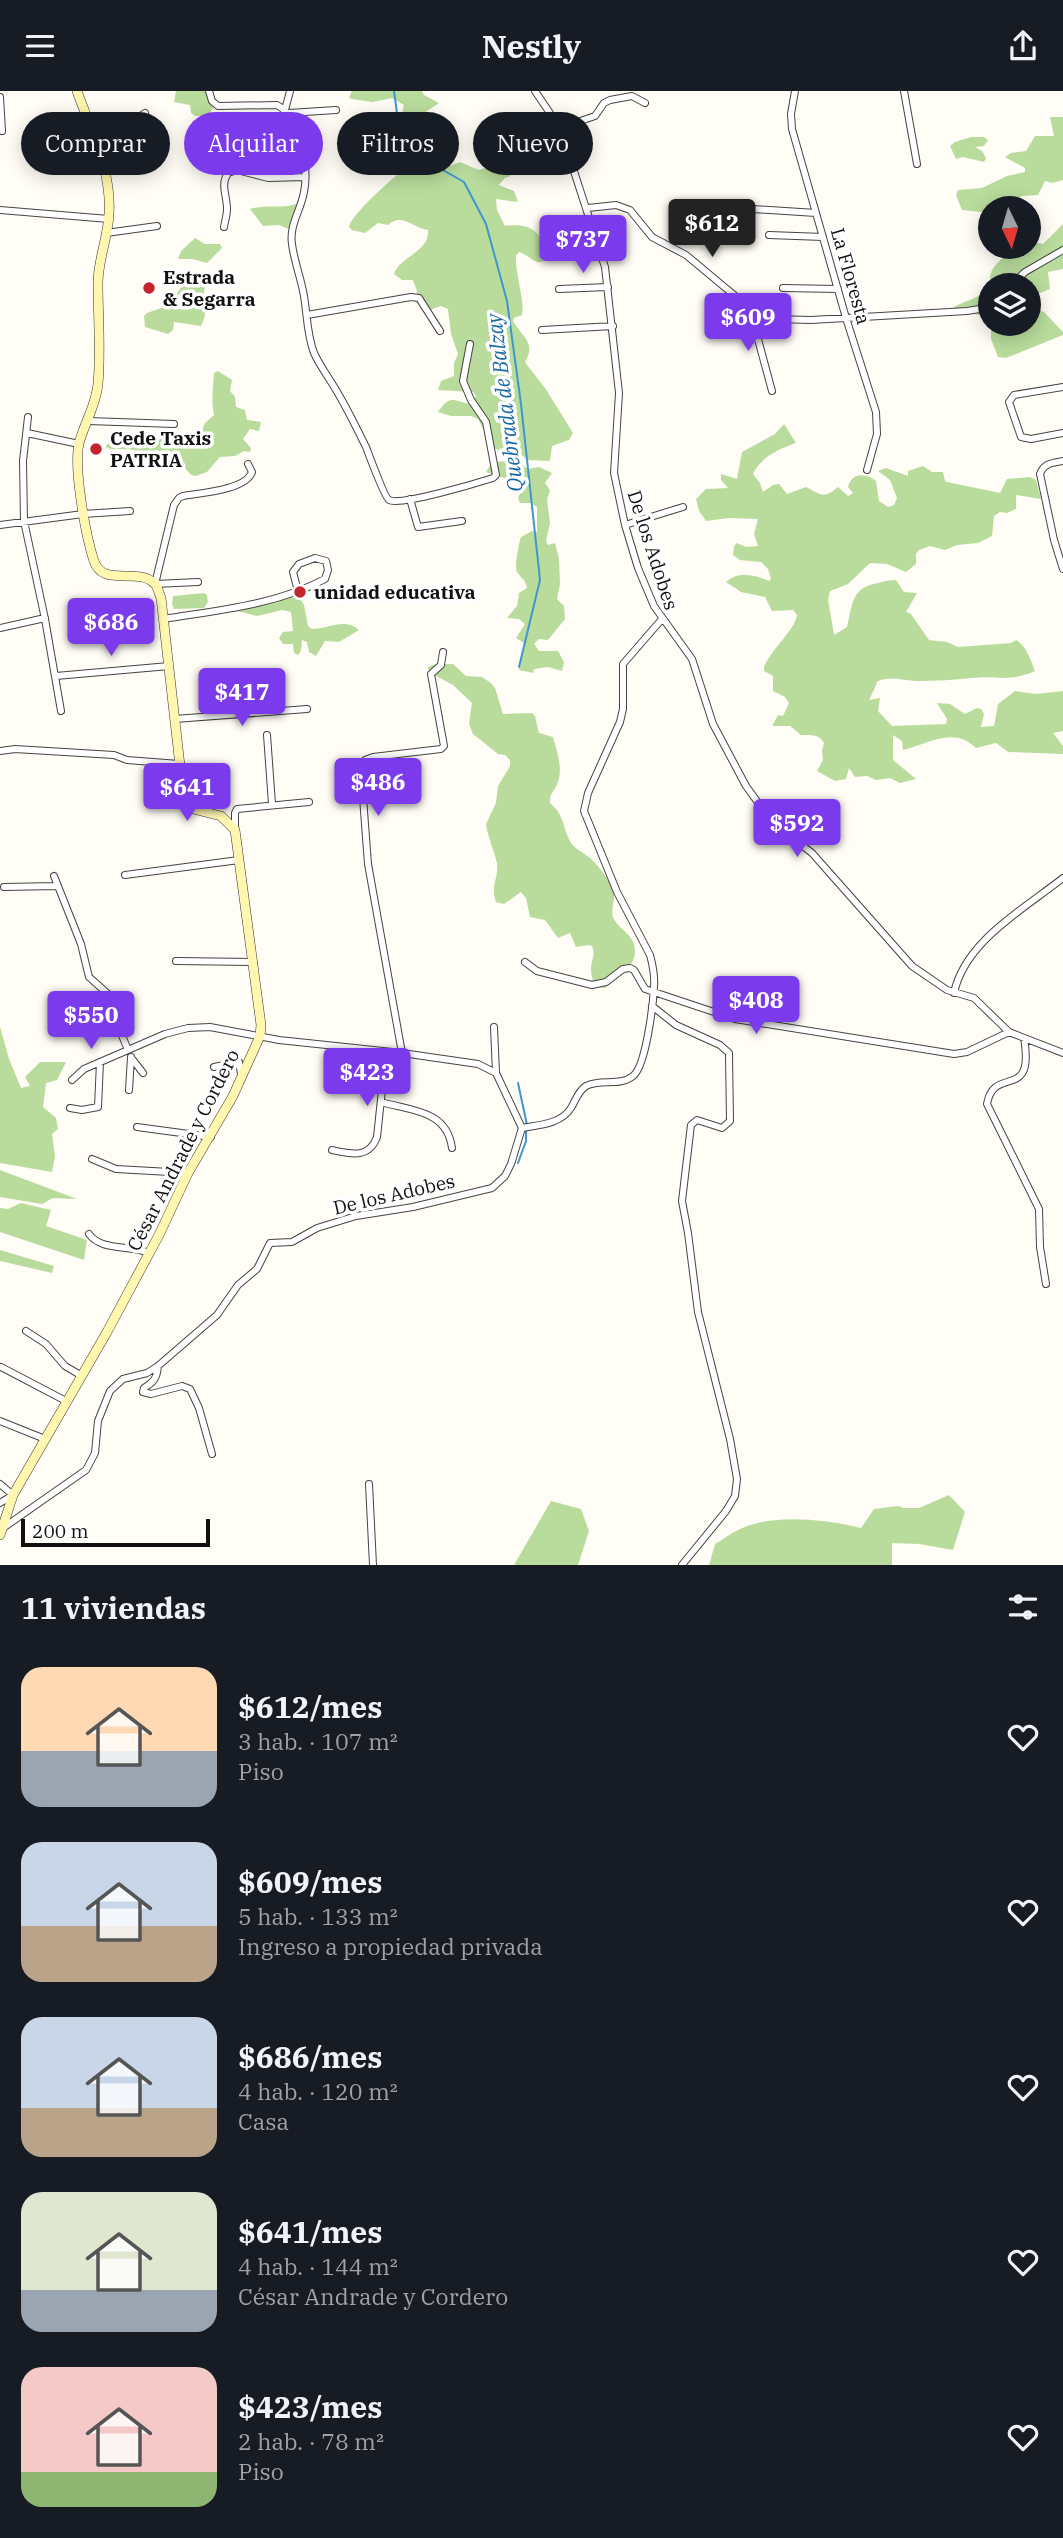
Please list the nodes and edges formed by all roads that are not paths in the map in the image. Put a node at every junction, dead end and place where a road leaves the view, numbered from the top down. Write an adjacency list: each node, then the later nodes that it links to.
1 (77, 91): 11 (street)
2 (209, 91): 10 (street)
3 (290, 91): 10 (street)
4 (535, 91): 12 (street, De los Adobes)
5 (795, 91): 22 (street, La Floresta)
6 (904, 91): 15 (street)
7 (0, 97): 14 (street)
8 (645, 103): 13 (street)
9 (336, 110): 10 (street)
10 (287, 111): 18 (street)
11 (85, 112)
12 (549, 112)
13 (593, 117)
14 (2, 131)
15 (917, 165)
16 (106, 175): 23 (street)
17 (576, 175): 20 (street, De los Adobes)
18 (305, 177): 25 (street); 37 (street)
19 (705, 205): 22 (street)
20 (588, 208): 31 (street, De los Adobes); 36 (street)
21 (0, 210): 23 (street)
22 (816, 213): 28 (street, La Floresta)
23 (109, 219): 26 (street)
24 (157, 226): 26 (street)
25 (224, 227)
26 (106, 233): 46 (street)
27 (769, 235): 28 (street)
28 (823, 237): 34 (street, La Floresta)
29 (1063, 250): 30 (street)
30 (1024, 273)
31 (608, 287): 33 (street); 39 (street, De los Adobes)
32 (783, 288): 34 (street)
33 (559, 289)
34 (838, 289): 38 (street, La Floresta)
35 (978, 309): 38 (street)
36 (752, 310): 38 (street); 44 (street)
37 (307, 315): 41 (street); 54 (street)
38 (846, 318): 53 (street, La Floresta)
39 (613, 325): 40 (street); 60 (street, De los Adobes)
40 (542, 330)
41 (440, 331)
42 (470, 344): 54 (street)
43 (1063, 387): 49 (street)
44 (772, 391)
45 (27, 417): 48 (street)
46 (89, 421): 47 (street); 50 (street)
47 (174, 424)
48 (27, 433): 50 (street); 58 (street)
49 (1063, 433)
50 (79, 445): 57 (street)
51 (1063, 461): 62 (street)
52 (248, 464): 64 (street)
53 (867, 470)
54 (410, 499): 59 (street)
55 (683, 507): 60 (street)
56 (130, 511): 57 (street)
57 (83, 514): 58 (street); 64 (street)
58 (23, 521): 61 (street); 66 (street)
59 (462, 521)
60 (625, 524): 68 (street, De los Adobes)
61 (0, 525)
62 (1063, 569)
63 (198, 582): 64 (street)
64 (155, 584): 67 (street)
65 (298, 591): 65 (street); 67 (street)
66 (45, 618): 69 (street); 72 (street)
67 (164, 619): 71 (street)
68 (662, 619): 91 (street, De los Adobes); 92 (street)
69 (0, 628)
70 (443, 652): 100 (street)
71 (169, 666): 72 (street); 75 (street)
72 (56, 676): 74 (street)
73 (307, 709): 75 (street)
74 (61, 711)
75 (174, 719): 78 (street)
76 (267, 735): 80 (street)
77 (0, 751): 78 (street)
78 (180, 764): 81 (street)
79 (309, 802): 80 (street)
80 (272, 804): 81 (street)
81 (235, 829): 82 (street, César Andrade y Cordero)
82 (239, 860): 83 (street); 89 (street, César Andrade y Cordero)
83 (125, 875)
84 (54, 876): 86 (street)
85 (1063, 879): 92 (street)
86 (56, 886): 87 (street); 98 (street)
87 (4, 887)
88 (176, 961): 89 (street)
89 (253, 962): 96 (street, César Andrade y Cordero)
90 (525, 962): 91 (street)
91 (654, 992): 93 (street, De los Adobes); 95 (street)
92 (954, 993): 95 (street)
93 (652, 1006): 112 (street, De los Adobes); 135 (street)
94 (494, 1027): 105 (street)
95 (1009, 1032): 97 (street)
96 (260, 1036): 98 (street); 99 (street); 107 (street, César Andrade y Cordero)
97 (1024, 1038): 101 (street); 120 (street)
98 (131, 1051): 102 (street); 104 (street); 108 (street)
99 (386, 1052): 100 (street); 109 (street)
100 (402, 1053): 105 (street)
101 (1063, 1053)
102 (100, 1062): 106 (street); 110 (street)
103 (214, 1067): 107 (street)
104 (143, 1073)
105 (496, 1073): 112 (street)
106 (72, 1080)
107 (240, 1080): 113 (street, César Andrade y Cordero)
108 (129, 1090)
109 (381, 1102): 114 (street); 115 (street)
110 (70, 1108)
111 (137, 1127): 113 (street)
112 (527, 1127): 122 (street, De los Adobes)
113 (211, 1137): 117 (street, César Andrade y Cordero)
114 (452, 1148)
115 (332, 1150)
116 (92, 1159): 117 (street)
117 (188, 1173): 119 (street, César Andrade y Cordero)
118 (89, 1234): 119 (street)
119 (149, 1252): 124 (street, César Andrade y Cordero)
120 (1046, 1284)
121 (26, 1331): 124 (street)
122 (158, 1366): 128 (street); 133 (street, De los Adobes)
123 (1, 1367): 125 (street)
124 (82, 1376): 125 (street, César Andrade y Cordero)
125 (66, 1401): 127 (street, César Andrade y Cordero)
126 (0, 1421): 127 (street)
127 (44, 1440): 131 (street, César Andrade y Cordero)
128 (212, 1454)
129 (0, 1484): 131 (street)
130 (369, 1484): 134 (street)
131 (13, 1495): 132 (street); 133 (street, César Andrade y Cordero)
132 (0, 1503)
133 (2, 1532)
134 (373, 1565)
135 (682, 1565)

